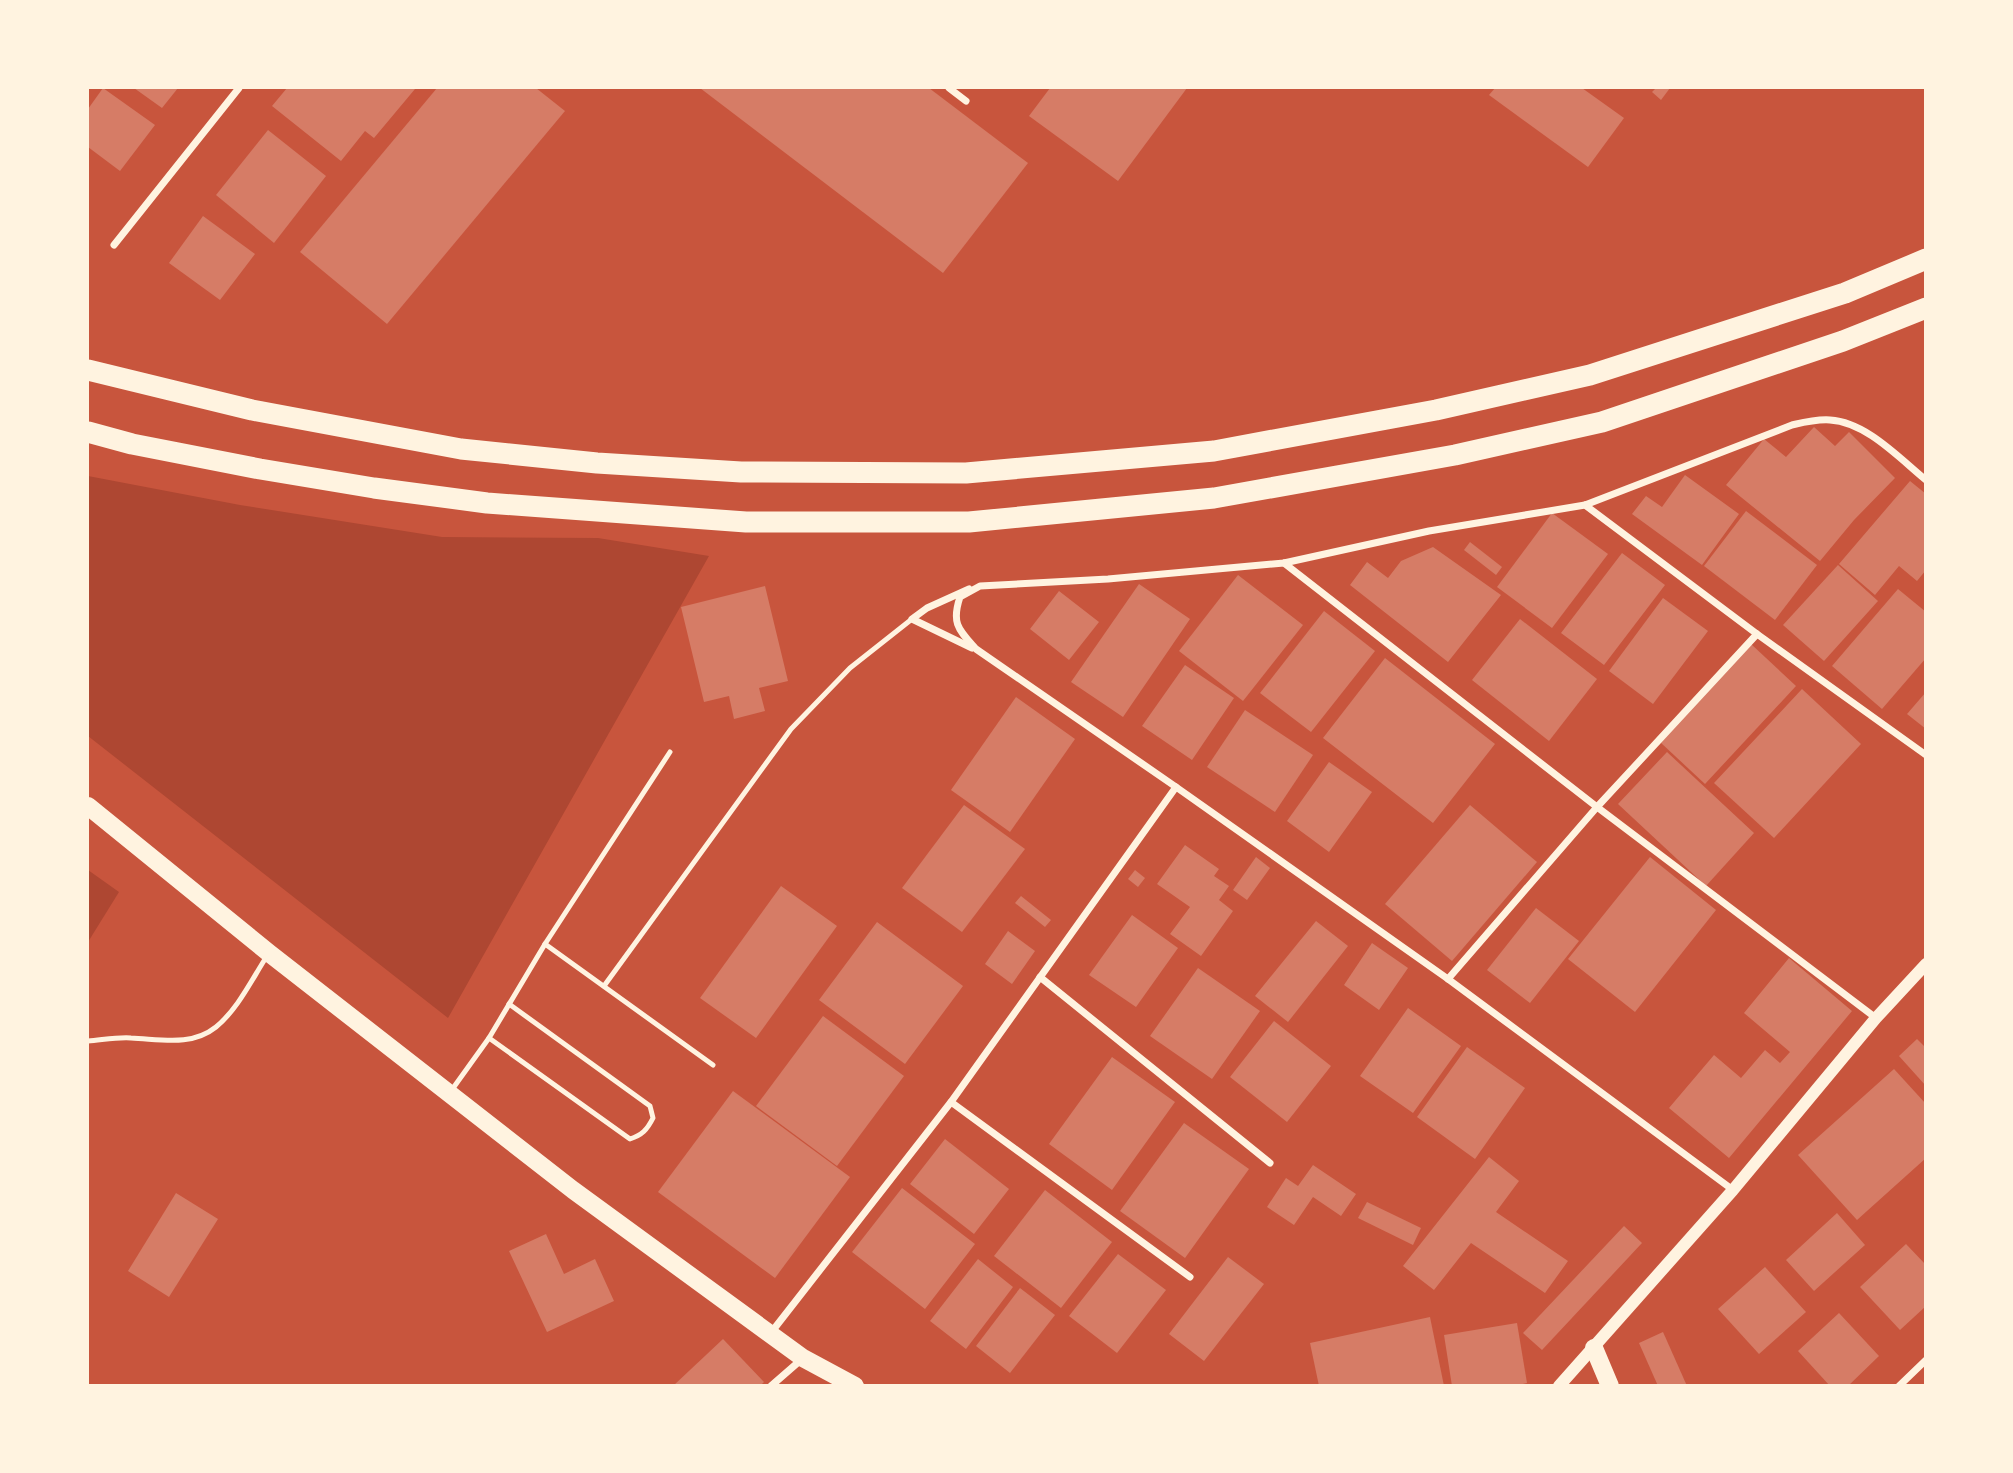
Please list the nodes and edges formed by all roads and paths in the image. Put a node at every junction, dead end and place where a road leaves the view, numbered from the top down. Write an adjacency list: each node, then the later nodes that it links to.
1 (239, 88): 4 (street)
2 (950, 88): 3 (street)
3 (966, 101)
4 (114, 245)
5 (1926, 259): 7 (highway)
6 (1926, 308): 8 (highway)
7 (88, 370)
8 (88, 432)
9 (1926, 480): 10 (street)
10 (1585, 505): 11 (street); 14 (street)
11 (1284, 563): 12 (street); 20 (street)
12 (980, 586): 13 (street); 15 (street)
13 (912, 619): 15 (street); 26 (lane)
14 (1757, 634): 17 (street); 20 (street)
15 (976, 649): 18 (street)
16 (670, 752): 21 (lane)
17 (1926, 755)
18 (1176, 787): 24 (street); 25 (street)
19 (88, 806): 22 (main road)
20 (1597, 807): 25 (street); 28 (street)
21 (545, 944): 26 (lane); 27 (lane)
22 (269, 953): 30 (lane); 32 (main road)
23 (1926, 964): 28 (street)
24 (1040, 977): 33 (street); 34 (street)
25 (1448, 979): 35 (street)
26 (604, 986): 31 (lane)
27 (509, 1004): 29 (lane); 29 (lane)
28 (1876, 1018): 35 (street)
29 (489, 1038): 32 (lane)
30 (88, 1041)
31 (713, 1065)
32 (449, 1093): 37 (main road)
33 (951, 1102): 36 (street); 37 (street)
34 (1270, 1163)
35 (1733, 1190): 38 (street)
36 (1190, 1277)
37 (769, 1335): 39 (main road)
38 (1594, 1348): 43 (street); 44 (main road)
39 (803, 1358): 41 (street); 42 (main road)
40 (1926, 1360): 45 (street)
41 (771, 1385)
42 (855, 1385)
43 (1559, 1385)
44 (1610, 1385)
45 (1899, 1385)

